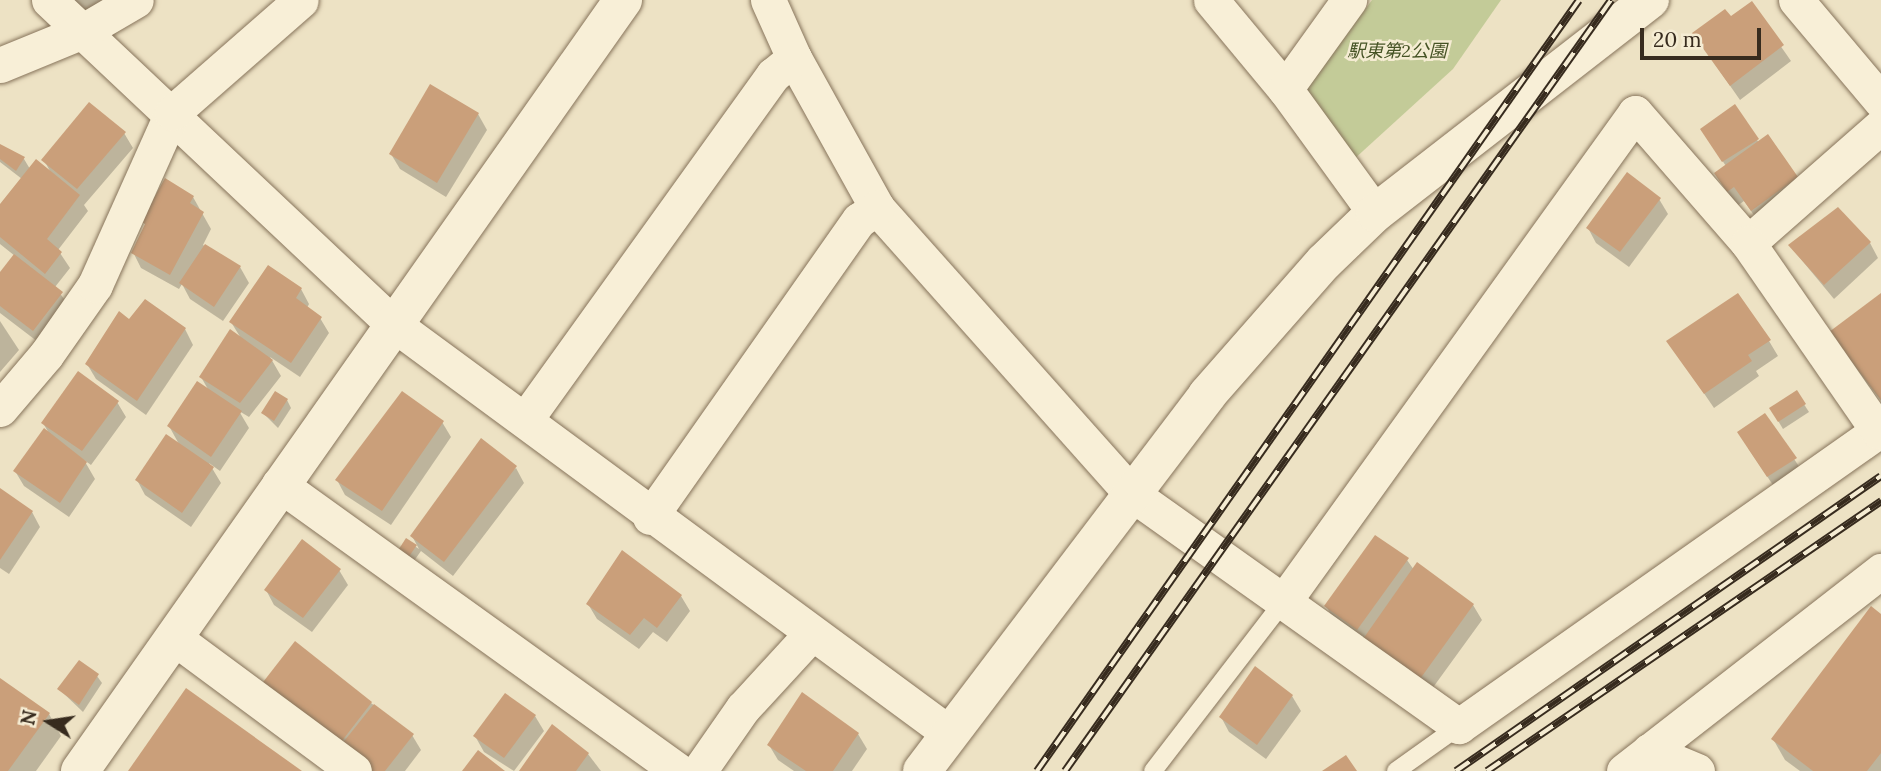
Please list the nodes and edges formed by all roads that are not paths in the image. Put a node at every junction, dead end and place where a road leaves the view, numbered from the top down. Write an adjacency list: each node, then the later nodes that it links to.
1 (136, 0): 9 (street)
2 (301, 0): 14 (street)
3 (623, 0): 19 (street)
4 (768, 0): 10 (street)
5 (1211, 0): 12 (street)
6 (1349, 0): 12 (street)
7 (1650, 0): 17 (street)
8 (1796, 0): 13 (street)
9 (65, 15): 11 (street); 14 (street)
10 (793, 58): 16 (street); 21 (street)
11 (0, 65)
12 (1285, 89): 17 (street)
13 (1881, 102)
14 (172, 113): 19 (street); 20 (street)
15 (1881, 126): 18 (street)
16 (877, 208): 24 (street); 25 (street)
17 (1375, 213): 24 (street)
18 (1748, 243): 22 (street); 27 (street)
19 (392, 323): 21 (street); 23 (street)
20 (0, 409)
21 (525, 420): 25 (street)
22 (1879, 430): 30 (street)
23 (279, 484): 29 (street); 35 (street)
24 (1132, 494): 27 (street); 31 (street)
25 (650, 517): 28 (street)
26 (1881, 571): 32 (street)
27 (1284, 601): 30 (street); 38 (lane)
28 (811, 634): 31 (street); 36 (street)
29 (173, 637): 33 (street); 34 (street)
30 (1459, 726): 39 (lane)
31 (950, 734): 37 (street)
32 (1637, 761): 40 (street)
33 (80, 771)
34 (354, 771)
35 (678, 771)
36 (699, 771)
37 (922, 771)
38 (1153, 771)
39 (1396, 771)
40 (1697, 771)

